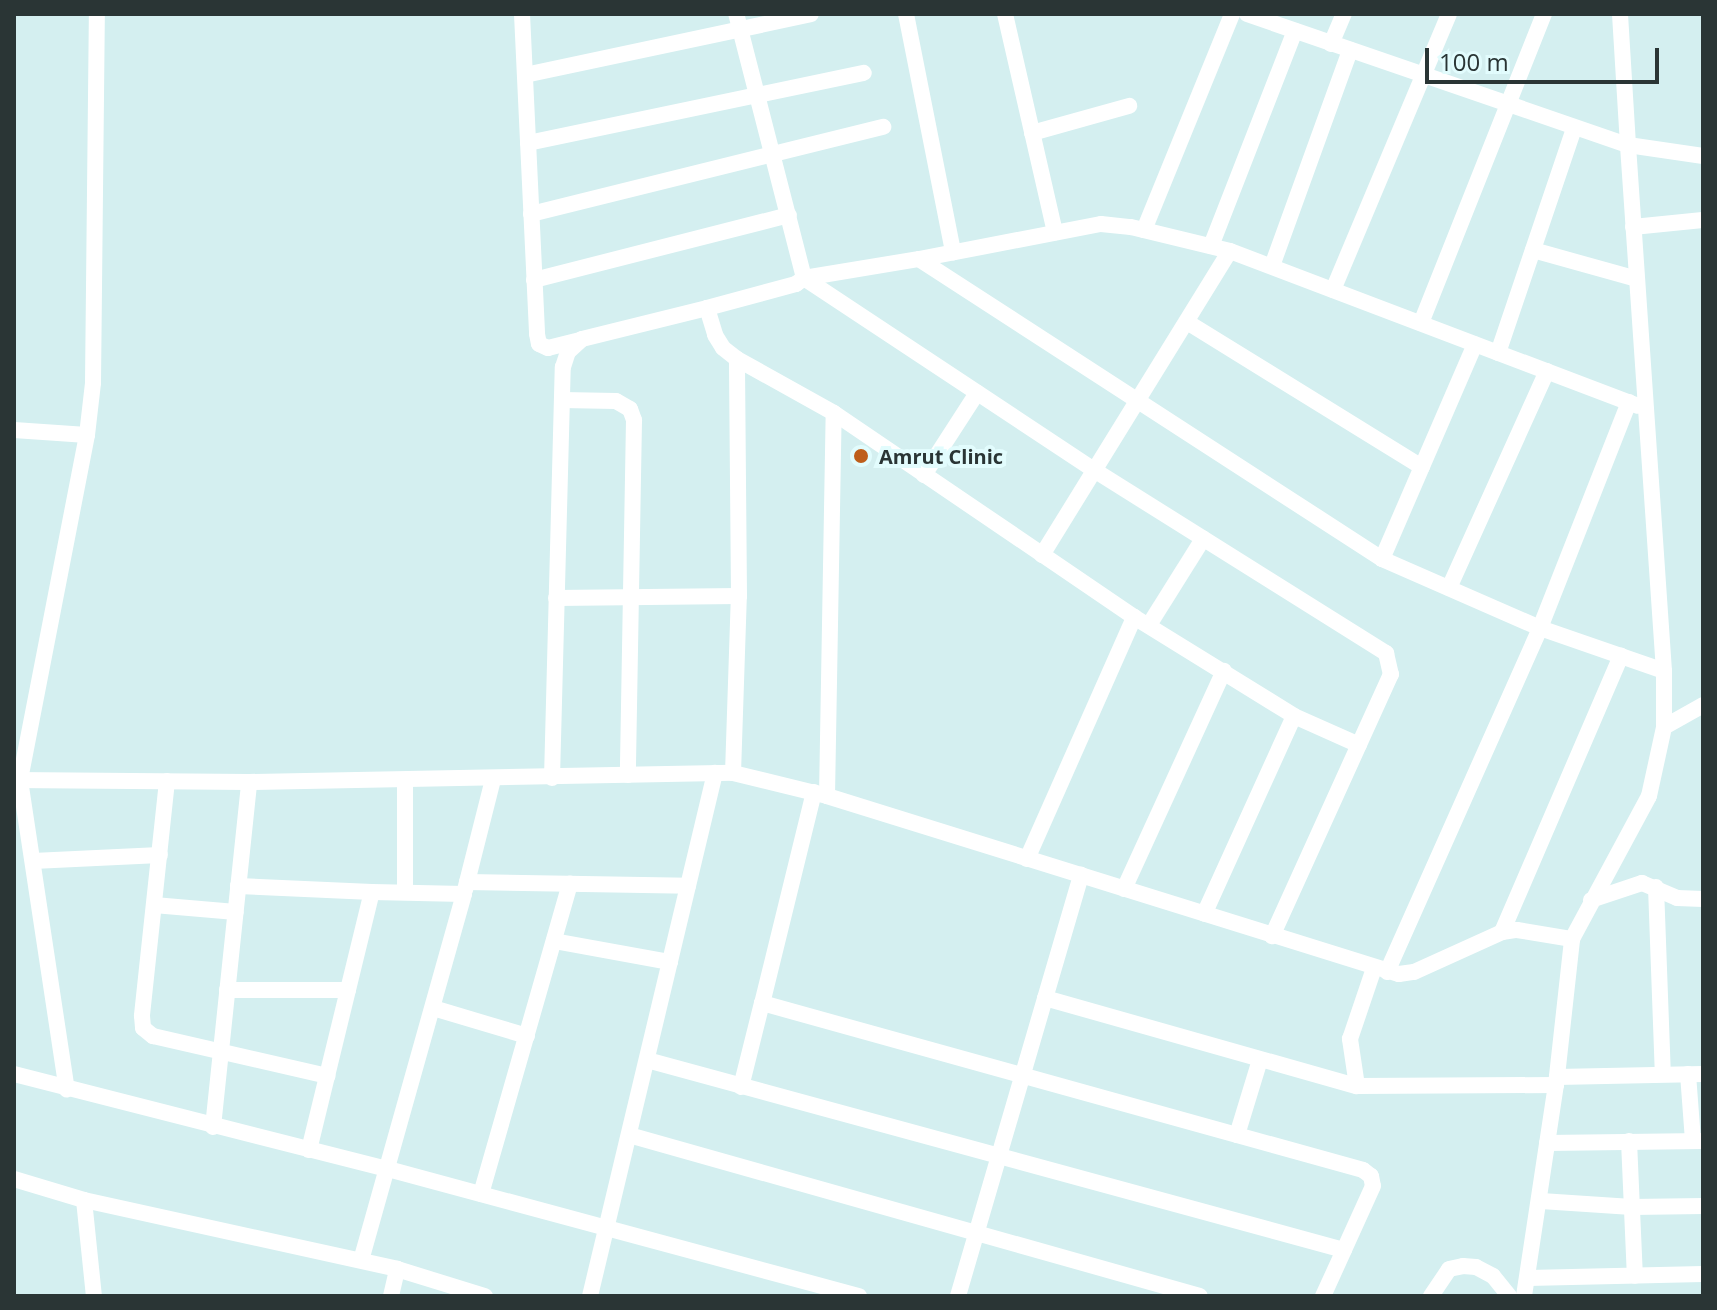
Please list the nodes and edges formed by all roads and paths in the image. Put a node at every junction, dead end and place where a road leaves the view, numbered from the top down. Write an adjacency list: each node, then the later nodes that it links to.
1 (97, 14): 59 (street)
2 (522, 14): 17 (street)
3 (811, 14): 12 (street)
4 (906, 14): 38 (street)
5 (1005, 14): 24 (street)
6 (1232, 14): 33 (street)
7 (1247, 14): 13 (street)
8 (1344, 14): 14 (street)
9 (1449, 14): 18 (street)
10 (1544, 14): 20 (street)
11 (1620, 14): 26 (street)
12 (737, 22): 17 (street); 19 (street)
13 (1295, 31): 14 (street); 35 (street)
14 (1331, 44): 15 (street)
15 (1350, 50): 18 (street); 40 (street)
16 (864, 73): 19 (street)
17 (525, 75): 25 (street)
18 (1423, 75): 20 (street); 44 (street)
19 (757, 97): 25 (street); 27 (street)
20 (1508, 105): 23 (street); 47 (street)
21 (1129, 106): 24 (street)
22 (883, 127): 27 (street)
23 (1574, 129): 26 (street); 36 (street)
24 (1032, 133): 34 (street)
25 (528, 143): 29 (street)
26 (1628, 145): 28 (street); 32 (street)
27 (772, 154): 29 (street); 30 (street)
28 (1703, 156)
29 (531, 214): 43 (street)
30 (789, 215): 41 (street); 43 (street)
31 (1703, 220): 32 (street)
32 (1633, 227): 42 (street)
33 (1144, 230): 34 (street); 35 (street)
34 (1055, 232): 38 (street)
35 (1211, 246): 37 (street)
36 (1533, 250): 42 (street); 50 (street)
37 (1230, 251): 40 (street); 46 (street)
38 (953, 252): 39 (street)
39 (919, 259): 41 (street); 55 (street)
40 (1272, 266): 44 (street)
41 (804, 278): 45 (street); 53 (street)
42 (1637, 279): 56 (street)
43 (534, 280): 48 (street)
44 (1333, 290): 47 (street)
45 (707, 308): 48 (street); 51 (street)
46 (1187, 322): 55 (street); 60 (street)
47 (1421, 323): 49 (street)
48 (582, 339): 54 (street)
49 (1475, 344): 50 (street); 60 (street)
50 (1498, 353): 52 (street)
51 (737, 359): 57 (street); 67 (street)
52 (1547, 371): 56 (street); 66 (street)
53 (977, 393): 61 (street); 62 (street)
54 (562, 400): 68 (street); 69 (street)
55 (1136, 401): 61 (street); 65 (street)
56 (1637, 405): 71 (street); 74 (street)
57 (834, 413): 62 (street); 88 (street)
58 (14, 430): 59 (street)
59 (87, 435): 84 (street)
60 (1422, 467): 65 (street)
61 (1094, 470): 63 (street); 64 (street)
62 (924, 475): 64 (street)
63 (1203, 539): 70 (street); 78 (street)
64 (1042, 555): 70 (street)
65 (1382, 559): 66 (street)
66 (1449, 588): 71 (street)
67 (739, 596): 68 (street); 80 (street)
68 (630, 597): 69 (street); 81 (street)
69 (556, 598): 82 (street)
70 (1142, 621): 73 (street); 90 (street)
71 (1540, 628): 72 (street); 111 (street)
72 (1621, 656): 74 (street); 106 (street)
73 (1224, 671): 76 (street); 98 (street)
74 (1664, 671): 77 (street)
75 (1703, 705): 77 (street)
76 (1294, 716): 78 (street); 105 (street)
77 (1664, 727): 102 (street)
78 (1359, 745): 107 (street)
79 (715, 773): 80 (street); 81 (street); 95 (street)
80 (733, 773): 88 (street)
81 (628, 775): 82 (street)
82 (552, 778): 83 (street)
83 (493, 779): 85 (street); 97 (street)
84 (17, 780): 86 (street); 91 (street)
85 (405, 780): 87 (street); 100 (street)
86 (167, 781): 87 (street); 89 (street)
87 (249, 782): 94 (street)
88 (821, 794): 90 (street); 115 (street)
89 (160, 855): 91 (street); 103 (street)
90 (1027, 859): 92 (street)
91 (33, 861): 129 (street)
92 (1081, 875): 98 (street); 114 (street)
93 (570, 883): 95 (street); 97 (street); 109 (street)
94 (238, 886): 99 (street); 104 (street)
95 (688, 886): 110 (street)
96 (1656, 887): 101 (street); 102 (street); 122 (street)
97 (466, 888): 100 (street); 116 (street)
98 (1124, 889): 105 (street)
99 (372, 892): 100 (street); 113 (street)
100 (405, 892)
101 (1703, 899)
102 (1591, 900): 108 (street)
103 (154, 905): 104 (street); 118 (street)
104 (236, 912): 112 (street)
105 (1204, 914): 107 (street)
106 (1502, 932): 108 (street); 111 (street)
107 (1272, 936): 111 (street)
108 (1572, 939): 126 (street)
109 (554, 941): 110 (street); 117 (street)
110 (670, 962): 119 (street)
111 (1381, 970): 127 (street)
112 (227, 990): 113 (street); 118 (street)
113 (348, 990): 125 (street)
114 (1045, 998): 120 (street); 124 (street)
115 (762, 1003): 124 (street); 128 (street)
116 (433, 1008): 117 (street); 138 (street)
117 (527, 1036): 140 (street)
118 (221, 1053): 125 (street); 130 (street)
119 (647, 1060): 128 (street); 131 (street)
120 (1260, 1060): 127 (street); 132 (street)
121 (14, 1074): 129 (street)
122 (1663, 1074): 123 (street); 126 (street)
123 (1695, 1074): 134 (street)
124 (1022, 1075): 132 (street); 137 (street)
125 (327, 1076): 136 (street)
126 (1556, 1081): 127 (street); 135 (street)
127 (1357, 1086)
128 (741, 1087): 137 (street)
129 (67, 1089): 130 (street)
130 (213, 1127): 136 (street)
131 (629, 1135): 145 (street); 146 (street)
132 (1237, 1135): 147 (street)
133 (1629, 1141): 134 (street); 135 (street); 144 (street)
134 (1698, 1141)
135 (1547, 1143): 142 (street)
136 (309, 1150): 138 (street)
137 (999, 1157): 146 (street); 147 (street)
138 (388, 1169): 140 (street); 148 (street)
139 (14, 1179): 141 (street)
140 (481, 1194): 145 (street)
141 (84, 1200): 148 (street); 153 (street)
142 (1541, 1201): 144 (street); 152 (street)
143 (1703, 1206): 144 (street)
144 (1632, 1207): 151 (street)
145 (607, 1226): 156 (street); 157 (street)
146 (976, 1233): 158 (street); 159 (street)
147 (1344, 1250): 160 (street)
148 (361, 1260): 149 (street)
149 (397, 1269): 154 (street); 155 (street)
150 (1703, 1274): 151 (street)
151 (1635, 1276): 152 (street)
152 (1528, 1278): 163 (street)
153 (94, 1296)
154 (391, 1296)
155 (485, 1296)
156 (590, 1296)
157 (859, 1296)
158 (958, 1296)
159 (1200, 1296)
160 (1323, 1296)
161 (1431, 1296): 162 (street)
162 (1509, 1296)
163 (1524, 1296)

